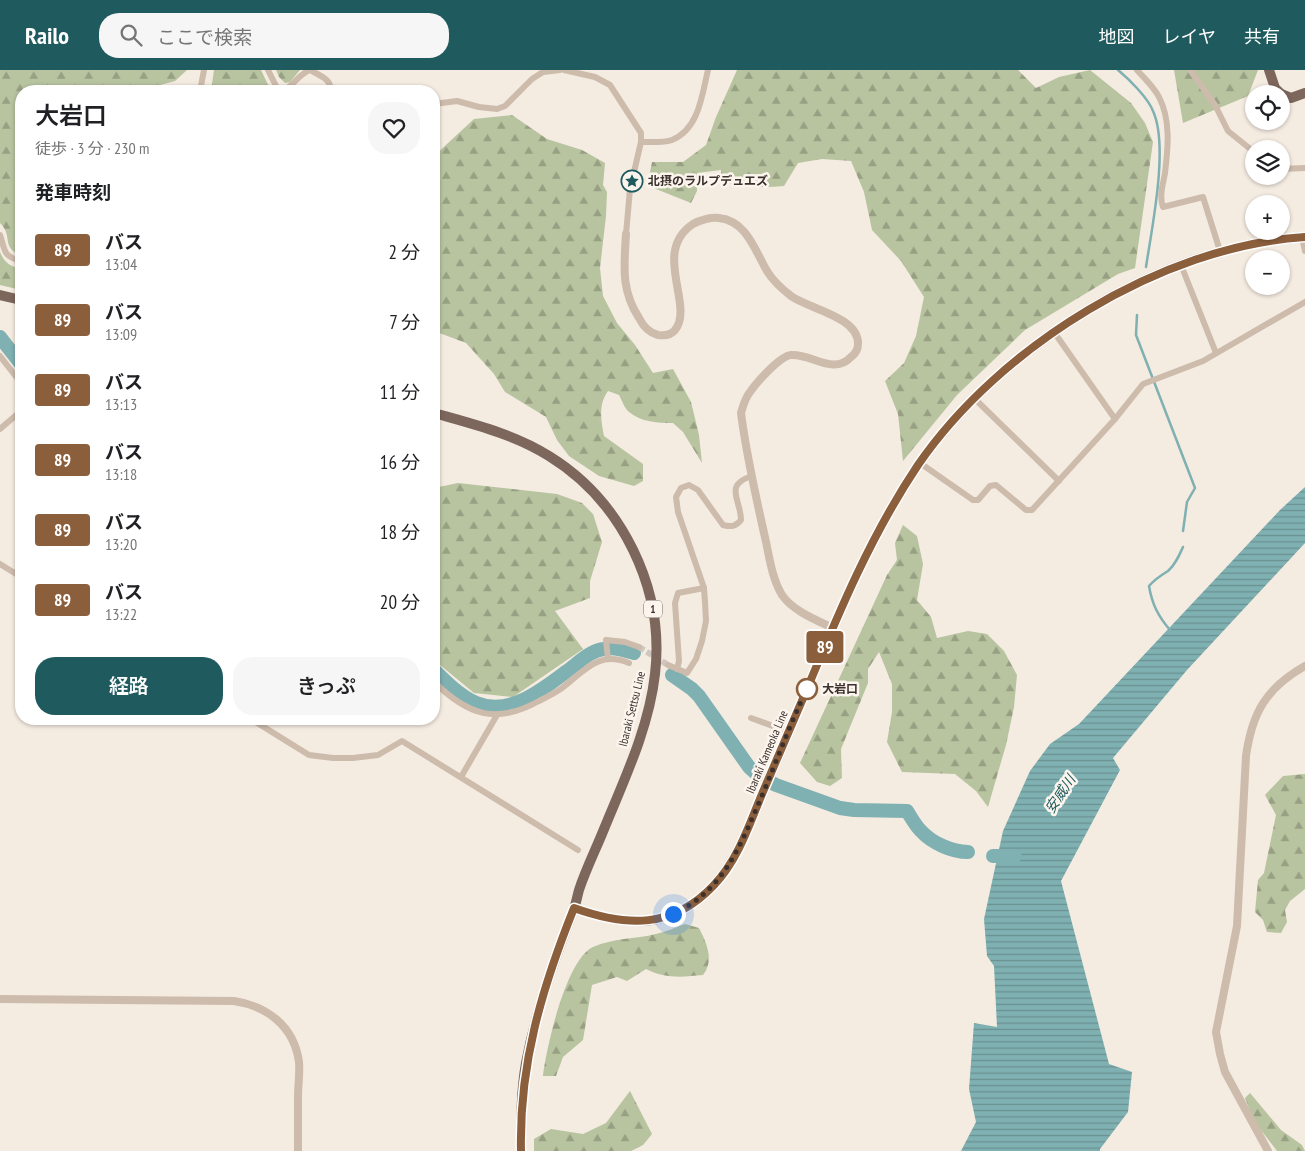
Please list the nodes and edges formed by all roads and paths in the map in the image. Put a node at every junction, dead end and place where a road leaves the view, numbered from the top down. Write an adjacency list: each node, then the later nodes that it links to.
1 (204, 70): 9 (street)
2 (268, 70): 10 (street)
3 (560, 70): 16 (street)
4 (564, 70): 17 (street)
5 (708, 70): 17 (street)
6 (1137, 70): 24 (street)
7 (1190, 70): 18 (street)
8 (1269, 70): 13 (main road)
9 (201, 85)
10 (276, 85)
11 (292, 85): 12 (street)
12 (330, 85)
13 (1274, 85)
14 (1305, 93): 15 (main road)
15 (1290, 98)
16 (440, 103)
17 (641, 142): 21 (street)
18 (1245, 145)
19 (1305, 168): 20 (street)
20 (1290, 169)
21 (626, 234): 41 (street)
22 (0, 235): 26 (street)
23 (1304, 236): 24 (main road, Ibaraki Kameoka Line); 25 (street)
24 (1220, 251): 27 (main road, Ibaraki Kameoka Line)
25 (1305, 251)
26 (15, 259)
27 (1181, 265): 31 (main road, Ibaraki Kameoka Line); 32 (street)
28 (0, 295): 29 (main road)
29 (15, 299)
30 (1305, 302): 32 (street)
31 (1054, 332): 35 (main road, Ibaraki Kameoka Line); 38 (street)
32 (1216, 353): 38 (street)
33 (0, 356): 34 (street)
34 (15, 375)
35 (975, 399): 40 (main road, Ibaraki Kameoka Line); 42 (street)
36 (440, 415): 60 (main road, Ibaraki Settsu Line / 1)
37 (15, 416): 39 (street)
38 (1115, 419): 42 (street)
39 (0, 429)
40 (920, 463): 42 (street); 46 (main road, Ibaraki Kameoka Line)
41 (752, 476): 45 (street); 46 (street)
42 (1059, 481)
43 (0, 564): 44 (street)
44 (15, 573)
45 (704, 588): 52 (street); 52 (street)
46 (833, 628): 57 (main road, Ibaraki Kameoka Line)
47 (639, 647): 48 (street)
48 (608, 658): 49 (street); 54 (street)
49 (629, 664)
50 (668, 665): 52 (street)
51 (1305, 666): 64 (street)
52 (677, 669)
53 (440, 688): 54 (street)
54 (497, 714): 58 (street)
55 (751, 718): 57 (street)
56 (260, 725): 58 (street)
57 (789, 732): 60 (main road, Ibaraki Kameoka Line)
58 (461, 778): 59 (street)
59 (578, 850)
60 (574, 908): 63 (main road)
61 (0, 999): 62 (street)
62 (298, 1151)
63 (521, 1151)
64 (1268, 1151)

